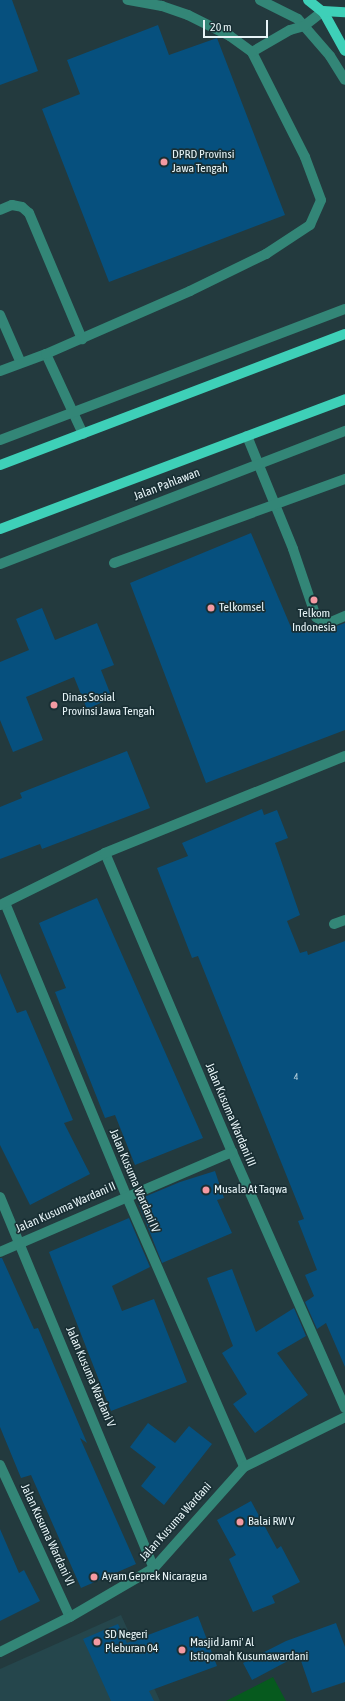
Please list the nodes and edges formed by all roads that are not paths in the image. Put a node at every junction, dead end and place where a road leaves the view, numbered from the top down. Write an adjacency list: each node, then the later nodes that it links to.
1 (128, 0): 8 (street)
2 (260, 0): 6 (street)
3 (308, 0): 4 (main road)
4 (322, 11): 5 (main road); 6 (street); 7 (main road)
5 (345, 12)
6 (304, 26): 8 (street); 9 (street)
7 (345, 51)
8 (252, 52): 14 (street)
9 (345, 80)
10 (0, 210): 14 (street)
11 (345, 310): 19 (street)
12 (0, 317): 16 (street)
13 (345, 334): 21 (main road)
14 (82, 339): 15 (street)
15 (46, 354): 16 (street); 19 (street)
16 (21, 363): 17 (street)
17 (0, 371)
18 (345, 399): 22 (main road, Jalan Pahlawan)
19 (74, 411): 21 (street); 23 (street)
20 (345, 431): 24 (street, Jalan Pahlawan)
21 (83, 434): 25 (main road)
22 (247, 436): 24 (street); 28 (main road, Jalan Pahlawan)
23 (0, 440)
24 (258, 463): 27 (street); 30 (street, Jalan Pahlawan)
25 (0, 465)
26 (345, 479): 27 (street)
27 (274, 505): 29 (street); 31 (street)
28 (0, 529)
29 (114, 562)
30 (0, 564)
31 (345, 616)
32 (345, 756): 33 (street)
33 (105, 853): 34 (street); 37 (street, Jalan Kusuma Wardani III)
34 (2, 904): 38 (street, Jalan Kusuma Wardani IV)
35 (345, 920): 36 (street)
36 (334, 924)
37 (232, 1152): 38 (street, Jalan Kusuma Wardani II); 42 (street, Jalan Kusuma Wardani III)
38 (126, 1195): 40 (street, Jalan Kusuma Wardani II); 45 (street, Jalan Kusuma Wardani IV)
39 (0, 1197): 40 (street, Jalan Kusuma Wardani V)
40 (20, 1242): 41 (street, Jalan Kusuma Wardani II); 46 (street, Jalan Kusuma Wardani V)
41 (0, 1252)
42 (345, 1408)
43 (345, 1417): 45 (street, Jalan Kusuma Wardani)
44 (0, 1465): 47 (street, Jalan Kusuma Wardani VI)
45 (244, 1466): 46 (street, Jalan Kusuma Wardani)
46 (154, 1568): 47 (street, Jalan Kusuma Wardani)
47 (70, 1617): 48 (street, Jalan Kusuma Wardani)
48 (0, 1652)

